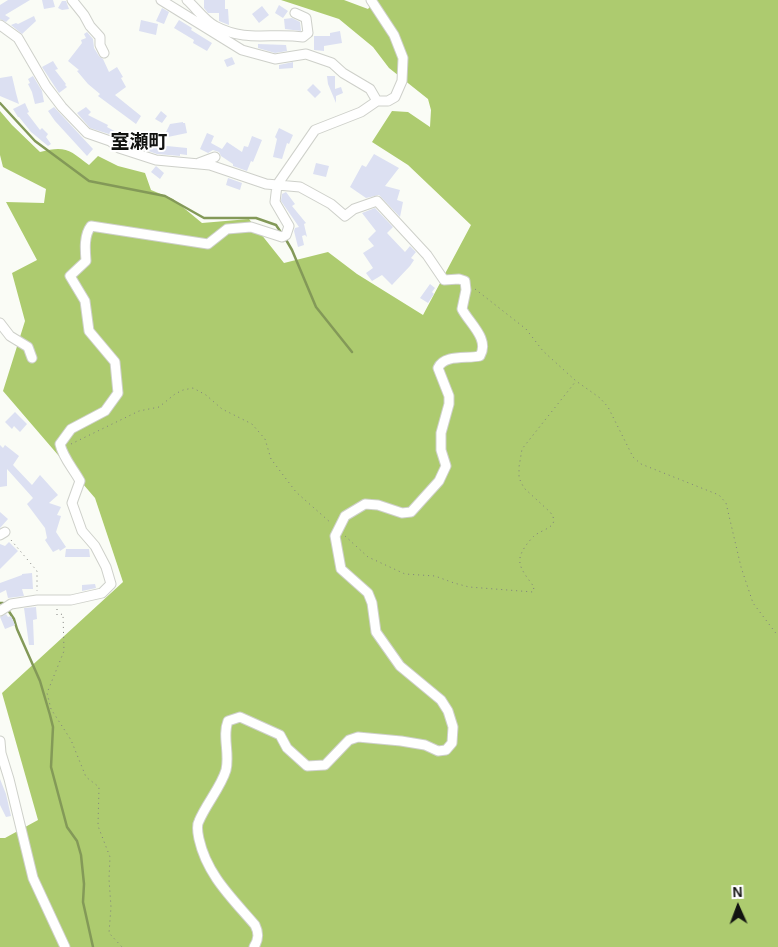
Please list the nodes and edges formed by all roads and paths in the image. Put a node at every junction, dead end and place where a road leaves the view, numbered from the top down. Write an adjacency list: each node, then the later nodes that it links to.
1 (72, 0): 7 (street)
2 (161, 0): 8 (street)
3 (187, 0): 5 (street)
4 (371, 0): 8 (street)
5 (295, 13)
6 (0, 26): 10 (street)
7 (104, 54)
8 (377, 101): 11 (street)
9 (216, 157): 10 (street)
10 (196, 164): 11 (street)
11 (277, 185): 12 (street); 16 (street)
12 (465, 281): 15 (path); 17 (street)
13 (0, 323): 14 (street)
14 (32, 358)
15 (576, 381): 17 (path); 22 (path)
16 (68, 434): 17 (path); 20 (street)
17 (338, 530): 26 (street)
18 (2, 534): 19 (path)
19 (37, 600): 20 (street); 21 (street)
20 (57, 601): 25 (path)
21 (0, 611)
22 (778, 636)
23 (0, 741): 24 (street)
24 (65, 947)
25 (122, 947)
26 (254, 947)

